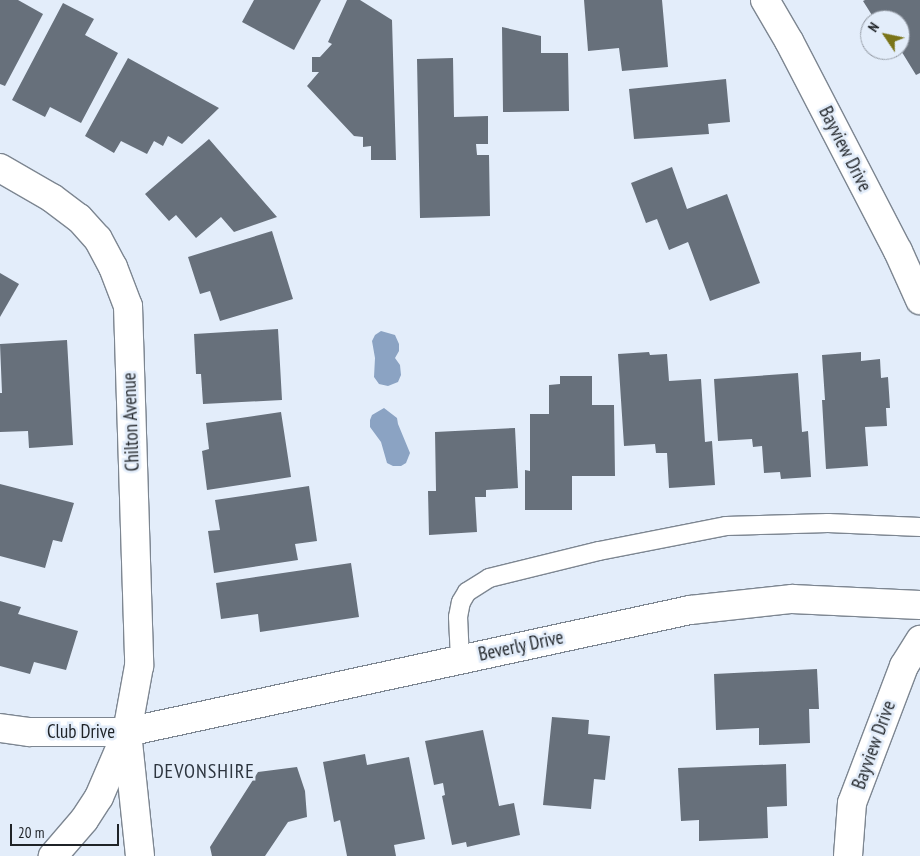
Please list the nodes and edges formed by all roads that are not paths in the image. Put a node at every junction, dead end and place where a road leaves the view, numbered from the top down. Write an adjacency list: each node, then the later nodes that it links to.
1 (765, 0): 3 (street, Bayview Drive)
2 (0, 168): 9 (street, Chilton Avenue)
3 (920, 300)
4 (920, 527): 7 (lane)
5 (920, 605): 7 (street, Beverly Drive)
6 (920, 640): 12 (street, Bayview Drive)
7 (460, 659): 9 (street, Beverly Drive)
8 (0, 728): 9 (street, Club Drive)
9 (127, 732): 10 (street); 11 (street, Club Drive)
10 (52, 856)
11 (140, 856)
12 (848, 856)

